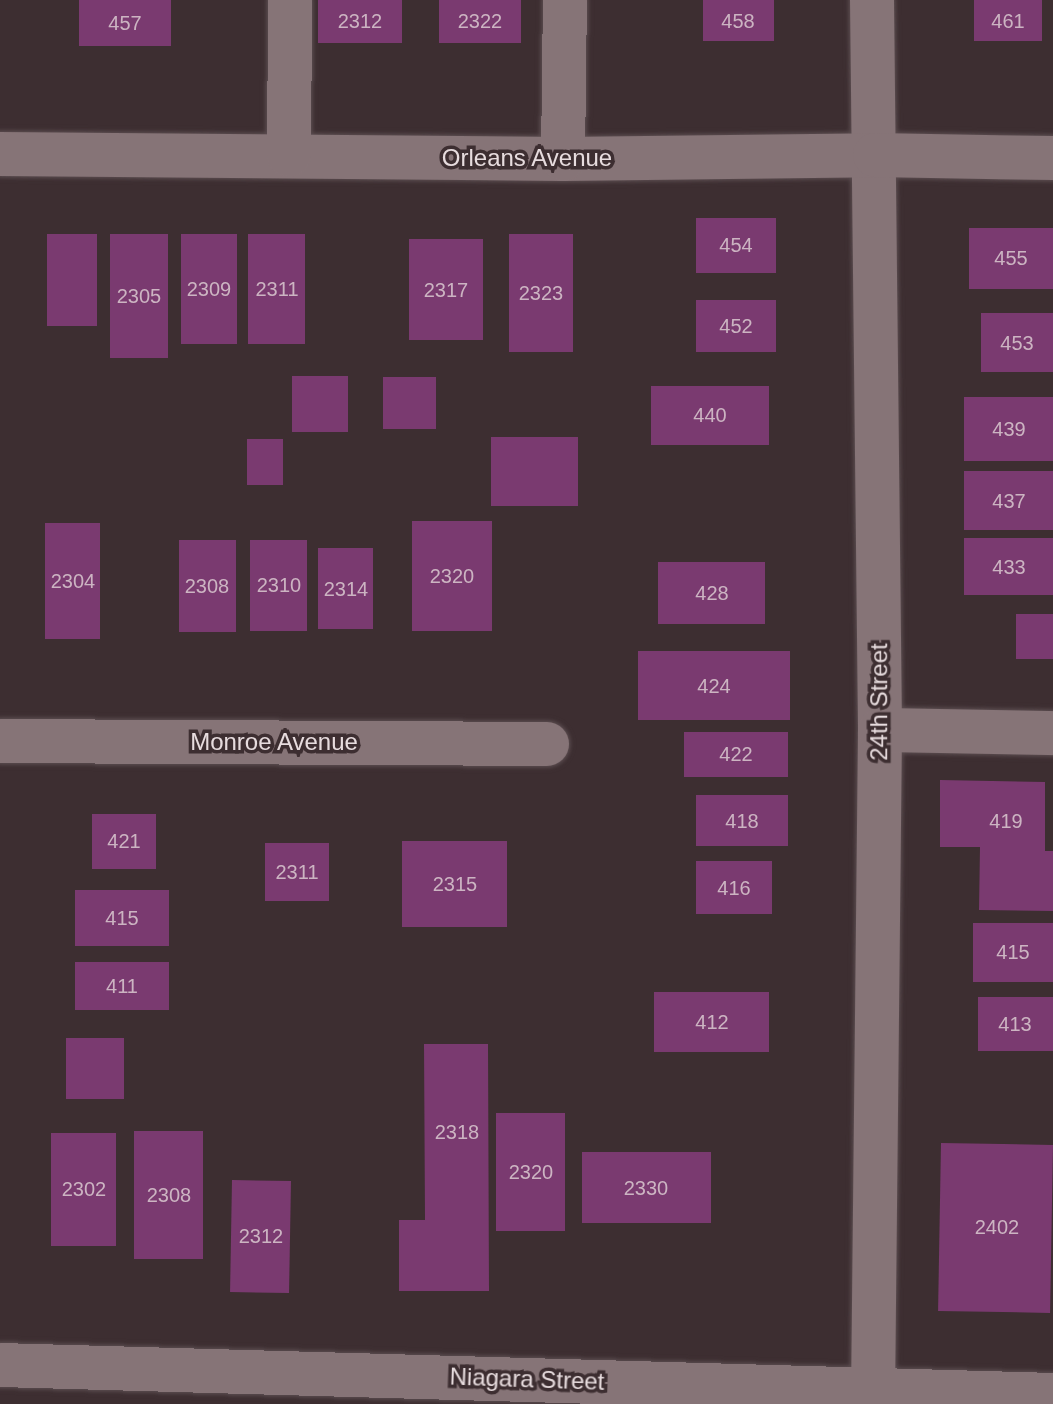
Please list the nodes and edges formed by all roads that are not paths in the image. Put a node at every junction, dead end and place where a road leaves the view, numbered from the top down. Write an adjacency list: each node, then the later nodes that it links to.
1 (290, 0): 5 (street)
2 (565, 0): 8 (street)
3 (872, 0): 6 (street, 24th Street)
4 (0, 154): 5 (street, Orleans Avenue)
5 (289, 155): 8 (street, Orleans Avenue)
6 (875, 155): 7 (street, Orleans Avenue); 8 (street, Orleans Avenue); 9 (street, 24th Street)
7 (1053, 158)
8 (563, 159)
9 (880, 730): 10 (street); 15 (street, 24th Street)
10 (1053, 733)
11 (0, 741): 12 (street, Monroe Avenue)
12 (547, 744)
13 (0, 1365): 15 (street, Niagara Street)
14 (1053, 1395): 15 (street, Niagara Street)
15 (873, 1396)

